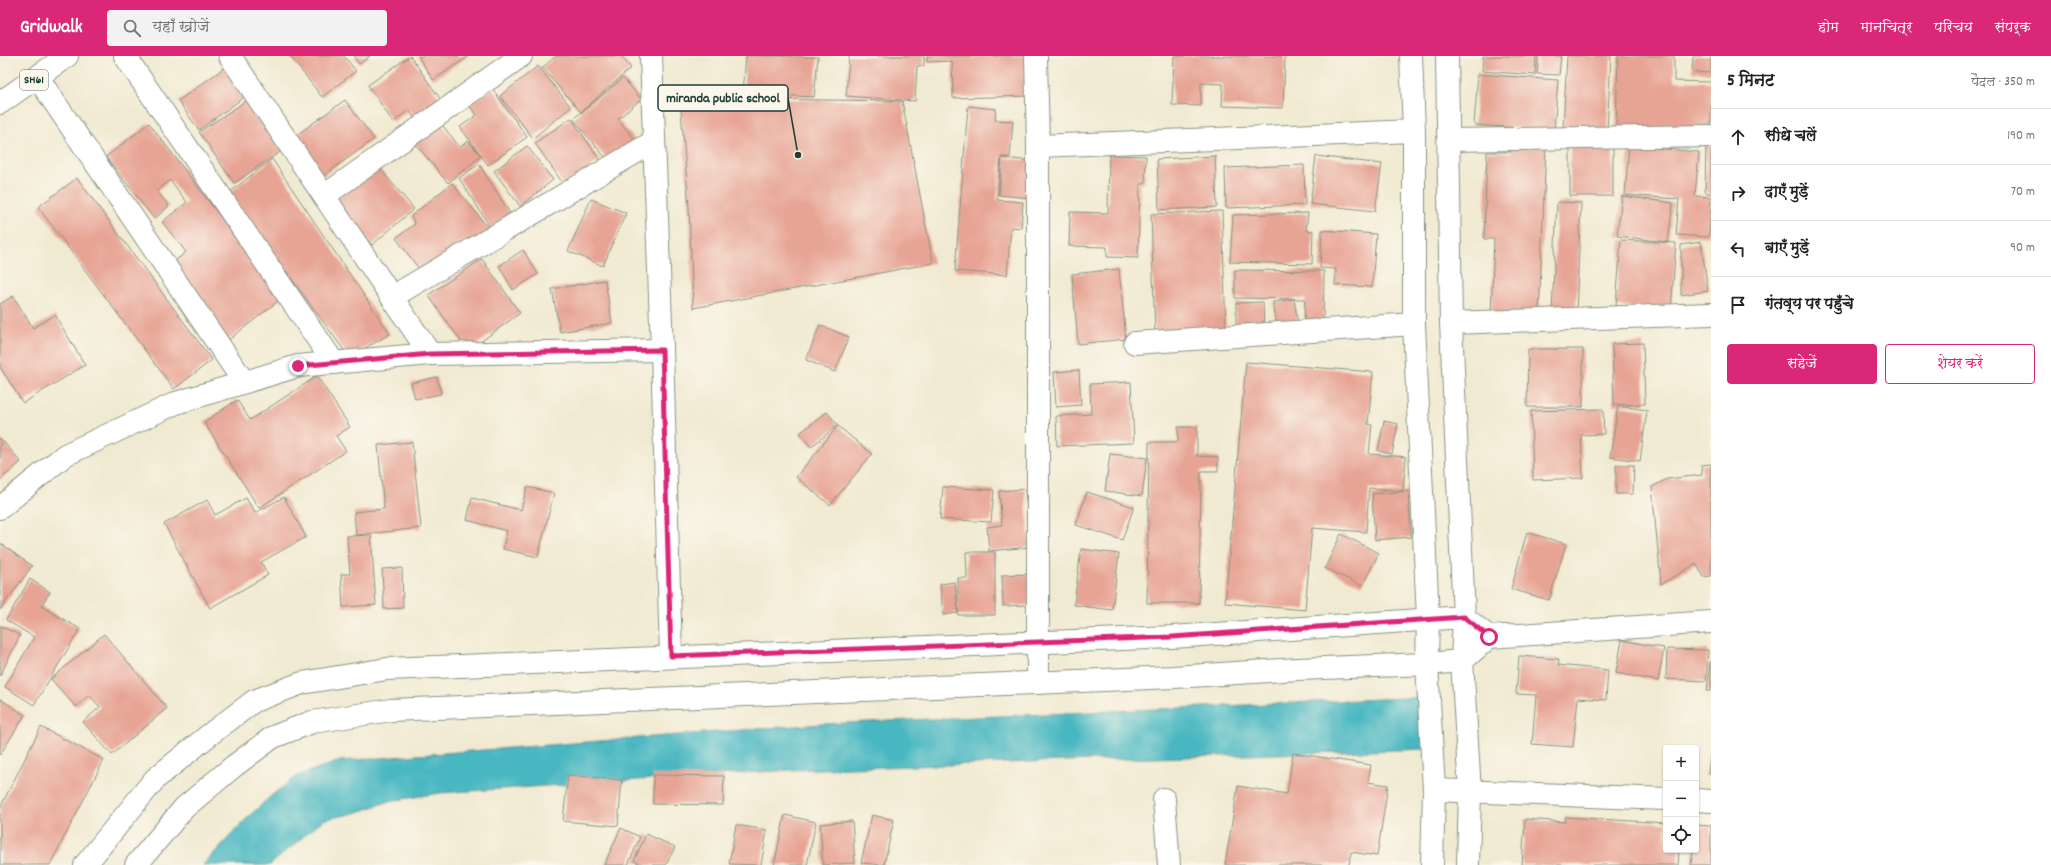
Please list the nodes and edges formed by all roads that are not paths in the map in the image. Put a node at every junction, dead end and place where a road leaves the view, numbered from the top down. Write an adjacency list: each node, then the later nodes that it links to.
1 (67, 56): 9 (street, SH61)
2 (125, 56): 24 (street)
3 (230, 56): 16 (street)
4 (521, 56): 16 (street)
5 (651, 56): 14 (street)
6 (1036, 56): 15 (street)
7 (1411, 56): 11 (street)
8 (1447, 56): 13 (street)
9 (38, 78): 10 (street, SH61); 25 (street)
10 (0, 104)
11 (1414, 131): 15 (street); 20 (street)
12 (1711, 136): 13 (street)
13 (1449, 140): 19 (street)
14 (653, 142): 17 (street); 22 (street)
15 (1038, 146): 31 (street)
16 (324, 196): 17 (street)
17 (392, 297): 23 (street)
18 (1711, 314): 19 (street)
19 (1451, 322): 27 (street)
20 (1414, 324): 21 (street); 28 (street)
21 (1135, 343)
22 (662, 350): 23 (street); 32 (street)
23 (430, 354): 24 (street)
24 (334, 363): 25 (street)
25 (244, 382): 26 (street)
26 (0, 508)
27 (1464, 617): 28 (street); 30 (street); 33 (street)
28 (1428, 618): 31 (street); 34 (street)
29 (1711, 622): 30 (street)
30 (1489, 637): 33 (street)
31 (1037, 643): 32 (street); 35 (street)
32 (671, 656): 42 (street)
33 (1462, 661): 34 (street); 37 (street)
34 (1427, 664): 35 (street); 36 (street)
35 (1038, 683): 43 (street)
36 (1434, 790): 37 (street); 45 (street)
37 (1470, 792): 39 (street); 46 (street)
38 (1164, 799): 44 (street)
39 (1663, 799)
40 (1699, 800): 41 (street)
41 (1711, 801)
42 (84, 865)
43 (136, 865)
44 (1169, 865)
45 (1432, 865)
46 (1468, 865)

